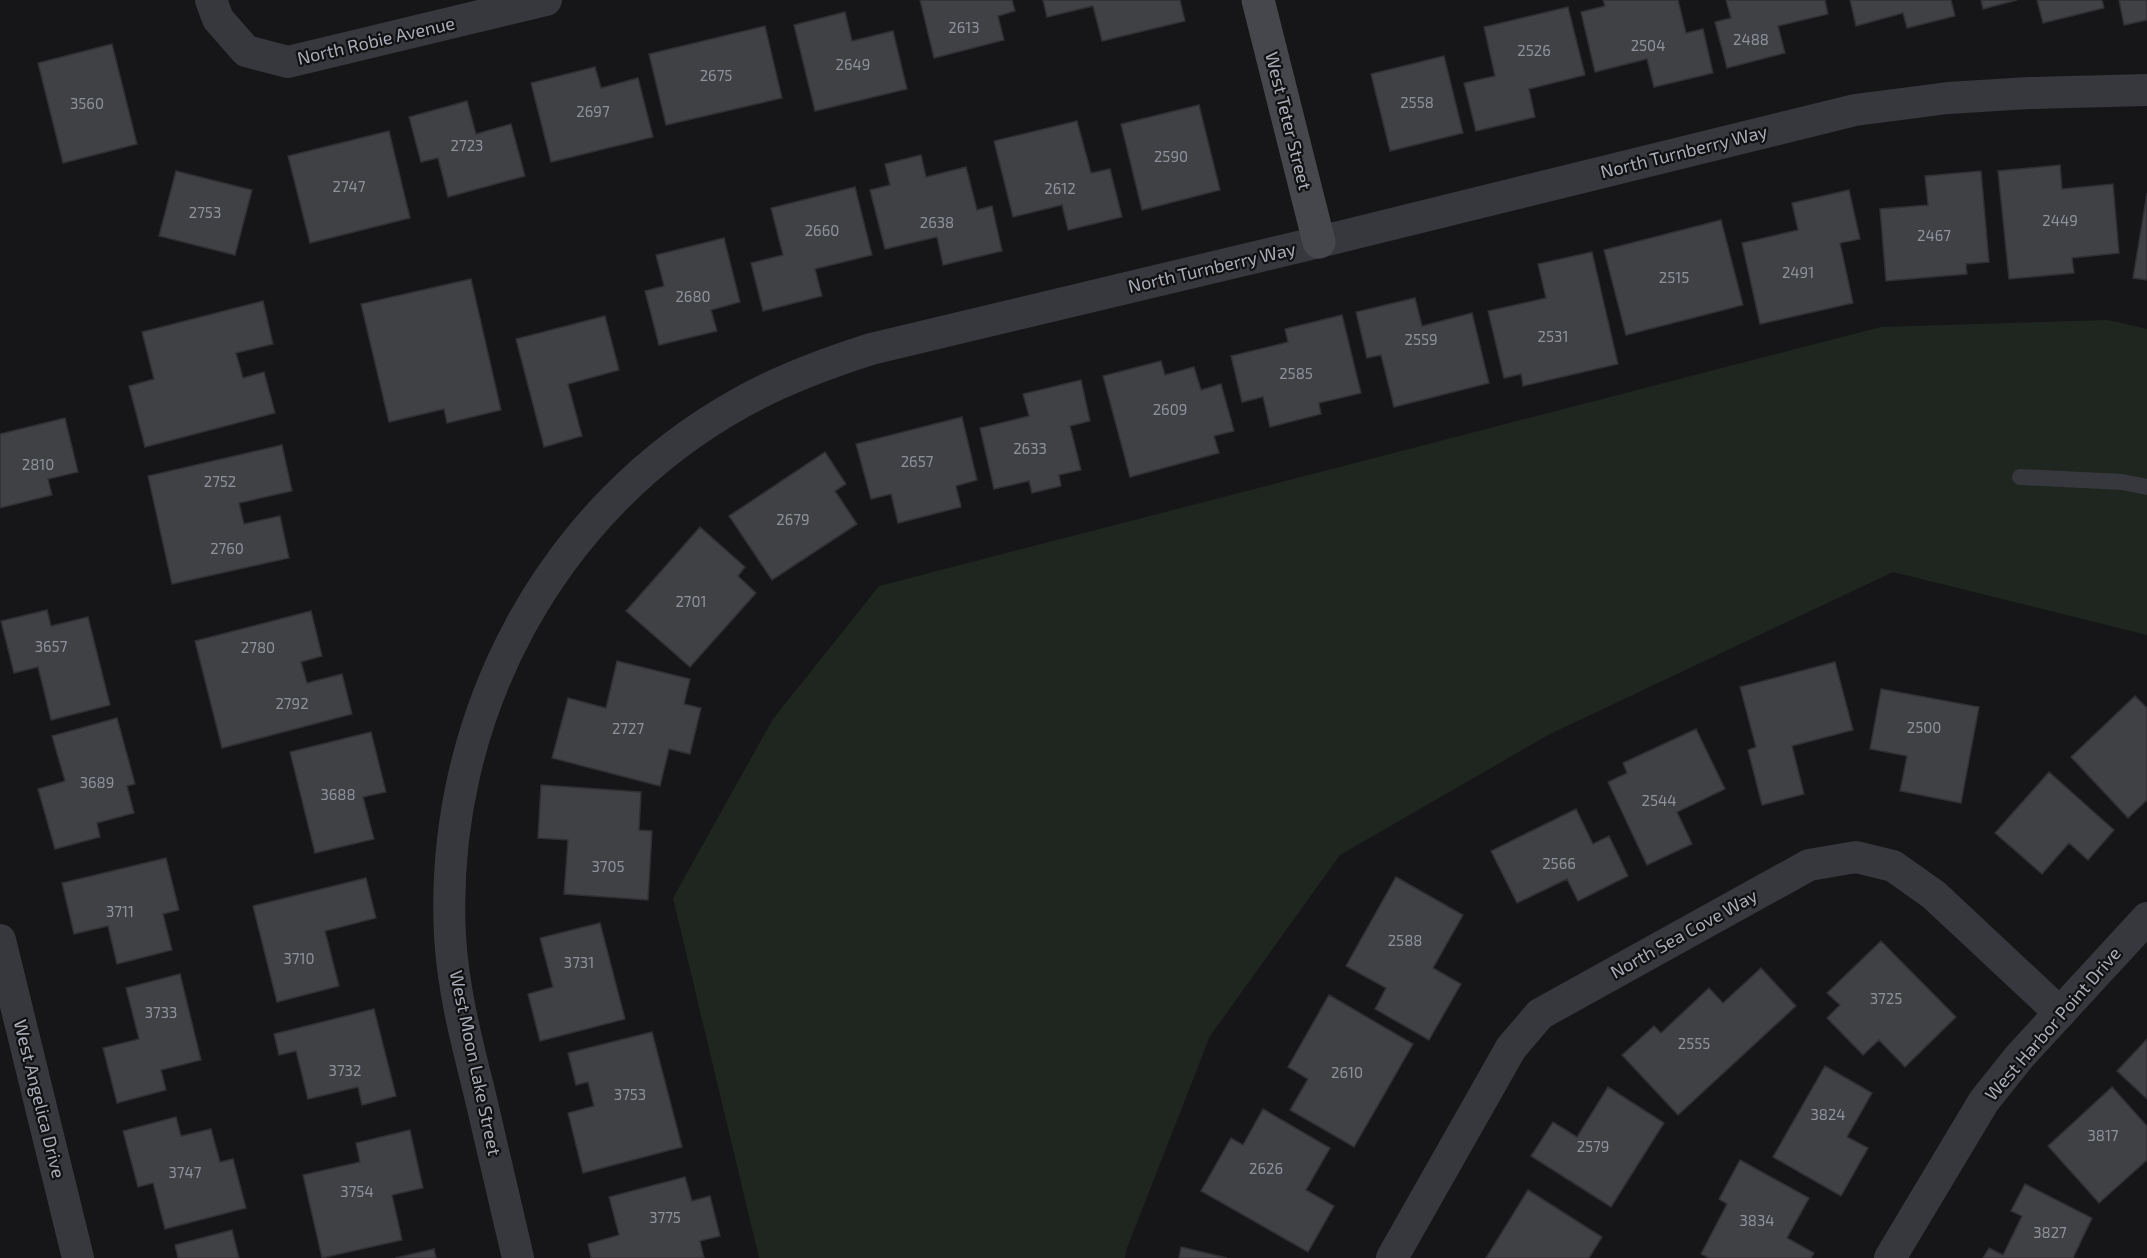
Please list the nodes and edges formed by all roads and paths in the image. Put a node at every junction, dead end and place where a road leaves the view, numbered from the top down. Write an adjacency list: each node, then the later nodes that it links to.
1 (546, 0): 3 (street, North Robie Avenue)
2 (1258, 0): 5 (street, West Teter Street)
3 (214, 10)
4 (2147, 90): 5 (street, North Turnberry Way)
5 (1319, 242): 8 (street, North Turnberry Way)
6 (2020, 477): 7 (lane)
7 (2147, 487)
8 (466, 760): 13 (street, West Moon Lake Street)
9 (2147, 918): 11 (street, West Harbor Point Drive)
10 (0, 940): 12 (street, West Angelica Drive)
11 (2060, 1012): 14 (street, North Sea Cove Way); 15 (street, West Harbor Point Drive)
12 (78, 1258)
13 (518, 1258)
14 (1392, 1258)
15 (1890, 1258)

